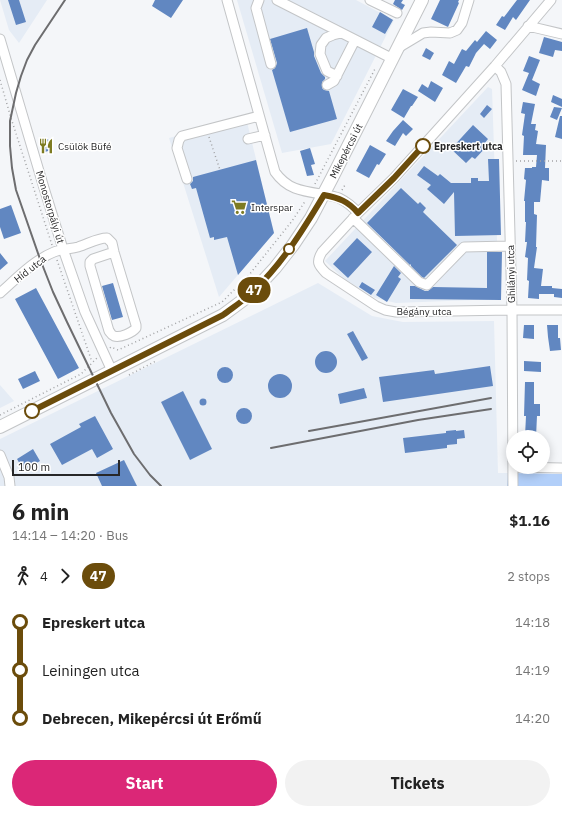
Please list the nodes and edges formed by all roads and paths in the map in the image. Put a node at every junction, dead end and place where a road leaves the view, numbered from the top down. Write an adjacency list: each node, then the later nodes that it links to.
1 (227, 0): 20 (street)
2 (259, 0): 15 (street)
3 (276, 0): 10 (street)
4 (370, 0): 8 (street)
5 (422, 0): 14 (main road, Mikepércsi út)
6 (469, 0): 14 (street)
7 (551, 0): 9 (street)
8 (397, 13)
9 (528, 26): 11 (street); 16 (street)
10 (341, 33): 13 (street); 17 (street)
11 (562, 34)
12 (0, 39): 32 (street, Monostorpályi út)
13 (355, 40): 14 (street); 17 (street)
14 (392, 54): 28 (path); 29 (main road, Mikepércsi út)
15 (271, 64)
16 (495, 66): 24 (street, Ghilányi utca); 30 (street)
17 (337, 76): 19 (street)
18 (0, 80): 32 (path)
19 (327, 85)
20 (259, 116): 21 (street); 27 (street)
21 (265, 135): 23 (street); 28 (street)
22 (209, 137): 26 (path)
23 (248, 139)
24 (508, 161): 25 (path); 31 (street, Ghilányi utca)
25 (562, 161)
26 (220, 170)
27 (186, 180)
28 (310, 192): 29 (street); 37 (path)
29 (324, 195): 30 (street); 40 (main road, Mikepércsi út)
30 (356, 216): 31 (street); 35 (street, Bégány utca)
31 (510, 246): 35 (street, Ghilányi utca)
32 (58, 250): 33 (street, Híd utca); 34 (street, Híd utca); 37 (street, Monostorpályi út); 39 (path)
33 (114, 252): 33 (street)
34 (0, 293)
35 (512, 310): 36 (street, Bégány utca); 44 (street, Ghilányi utca)
36 (562, 310)
37 (104, 353): 39 (path); 40 (street, Monostorpályi út)
38 (156, 361): 41 (path)
39 (92, 362): 42 (path)
40 (112, 370): 43 (main road, Mikepércsi út)
41 (129, 374)
42 (0, 415)
43 (0, 427)
44 (514, 430)
45 (1, 459): 49 (street)
46 (550, 468): 47 (street)
47 (562, 468)
48 (514, 474): 50 (street, Ghilányi utca)
49 (10, 486)
50 (513, 486)

